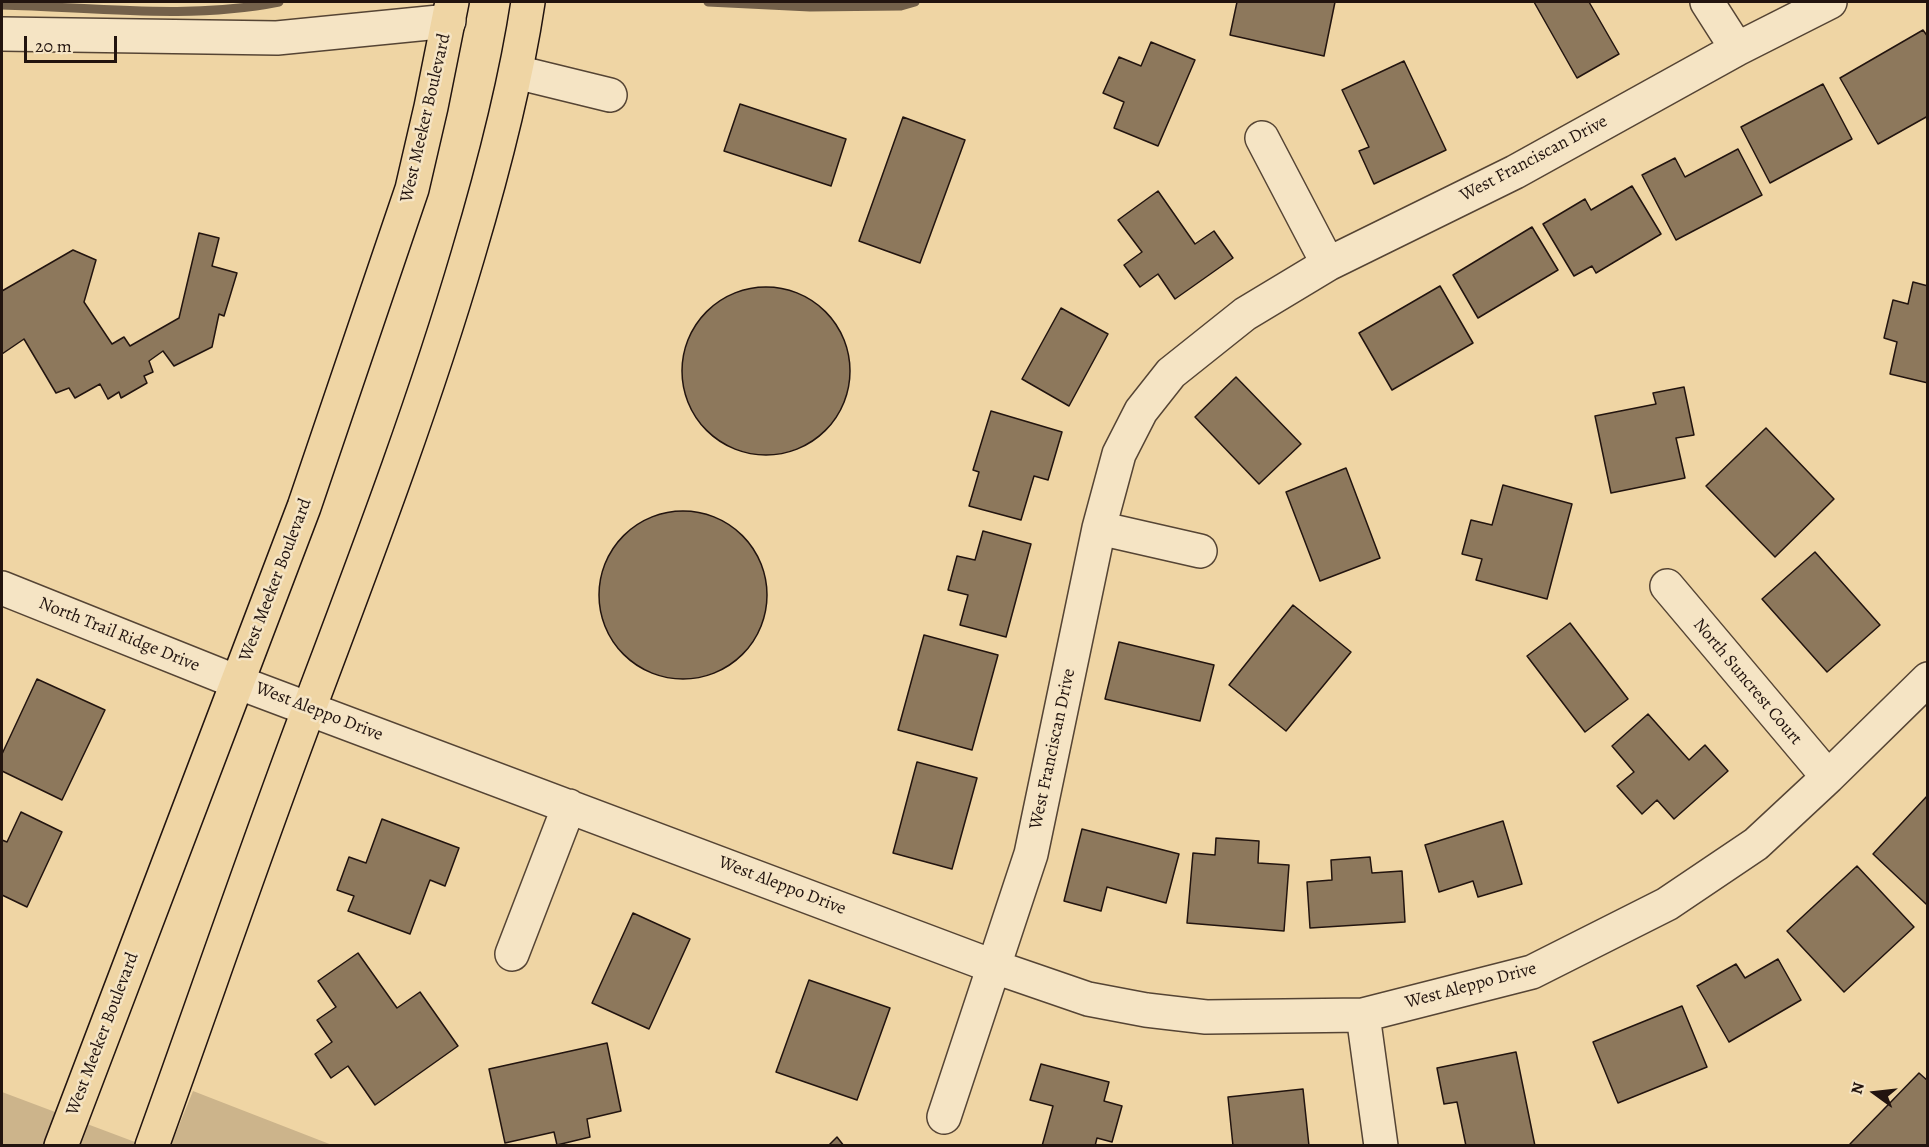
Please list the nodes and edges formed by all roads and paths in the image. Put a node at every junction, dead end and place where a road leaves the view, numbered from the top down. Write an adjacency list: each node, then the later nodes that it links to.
1 (528, 2): 7 (main road)
2 (1707, 2): 6 (street)
3 (1830, 2): 6 (street, West Franciscan Drive)
4 (450, 11): 5 (street); 16 (main road, West Meeker Boulevard)
5 (2, 34)
6 (1737, 49): 10 (street, West Franciscan Drive)
7 (516, 72): 8 (street); 17 (main road)
8 (610, 95)
9 (1262, 138): 10 (street)
10 (1328, 264): 11 (street, West Franciscan Drive)
11 (1099, 528): 12 (street); 21 (street, West Franciscan Drive)
12 (1200, 551)
13 (1667, 586): 18 (street, North Suncrest Court)
14 (2, 588): 16 (street, North Trail Ridge Drive)
15 (1928, 679): 18 (street, West Aleppo Drive)
16 (237, 682): 17 (street, West Aleppo Drive); 24 (main road, West Meeker Boulevard)
17 (309, 709): 19 (street, West Aleppo Drive); 25 (main road)
18 (1828, 777): 22 (street, West Aleppo Drive)
19 (569, 806): 20 (street); 21 (street, West Aleppo Drive)
20 (512, 954)
21 (995, 967): 22 (street, West Aleppo Drive); 23 (street)
22 (1363, 1015): 26 (street)
23 (944, 1117)
24 (61, 1146)
25 (152, 1146)
26 (1381, 1146)

